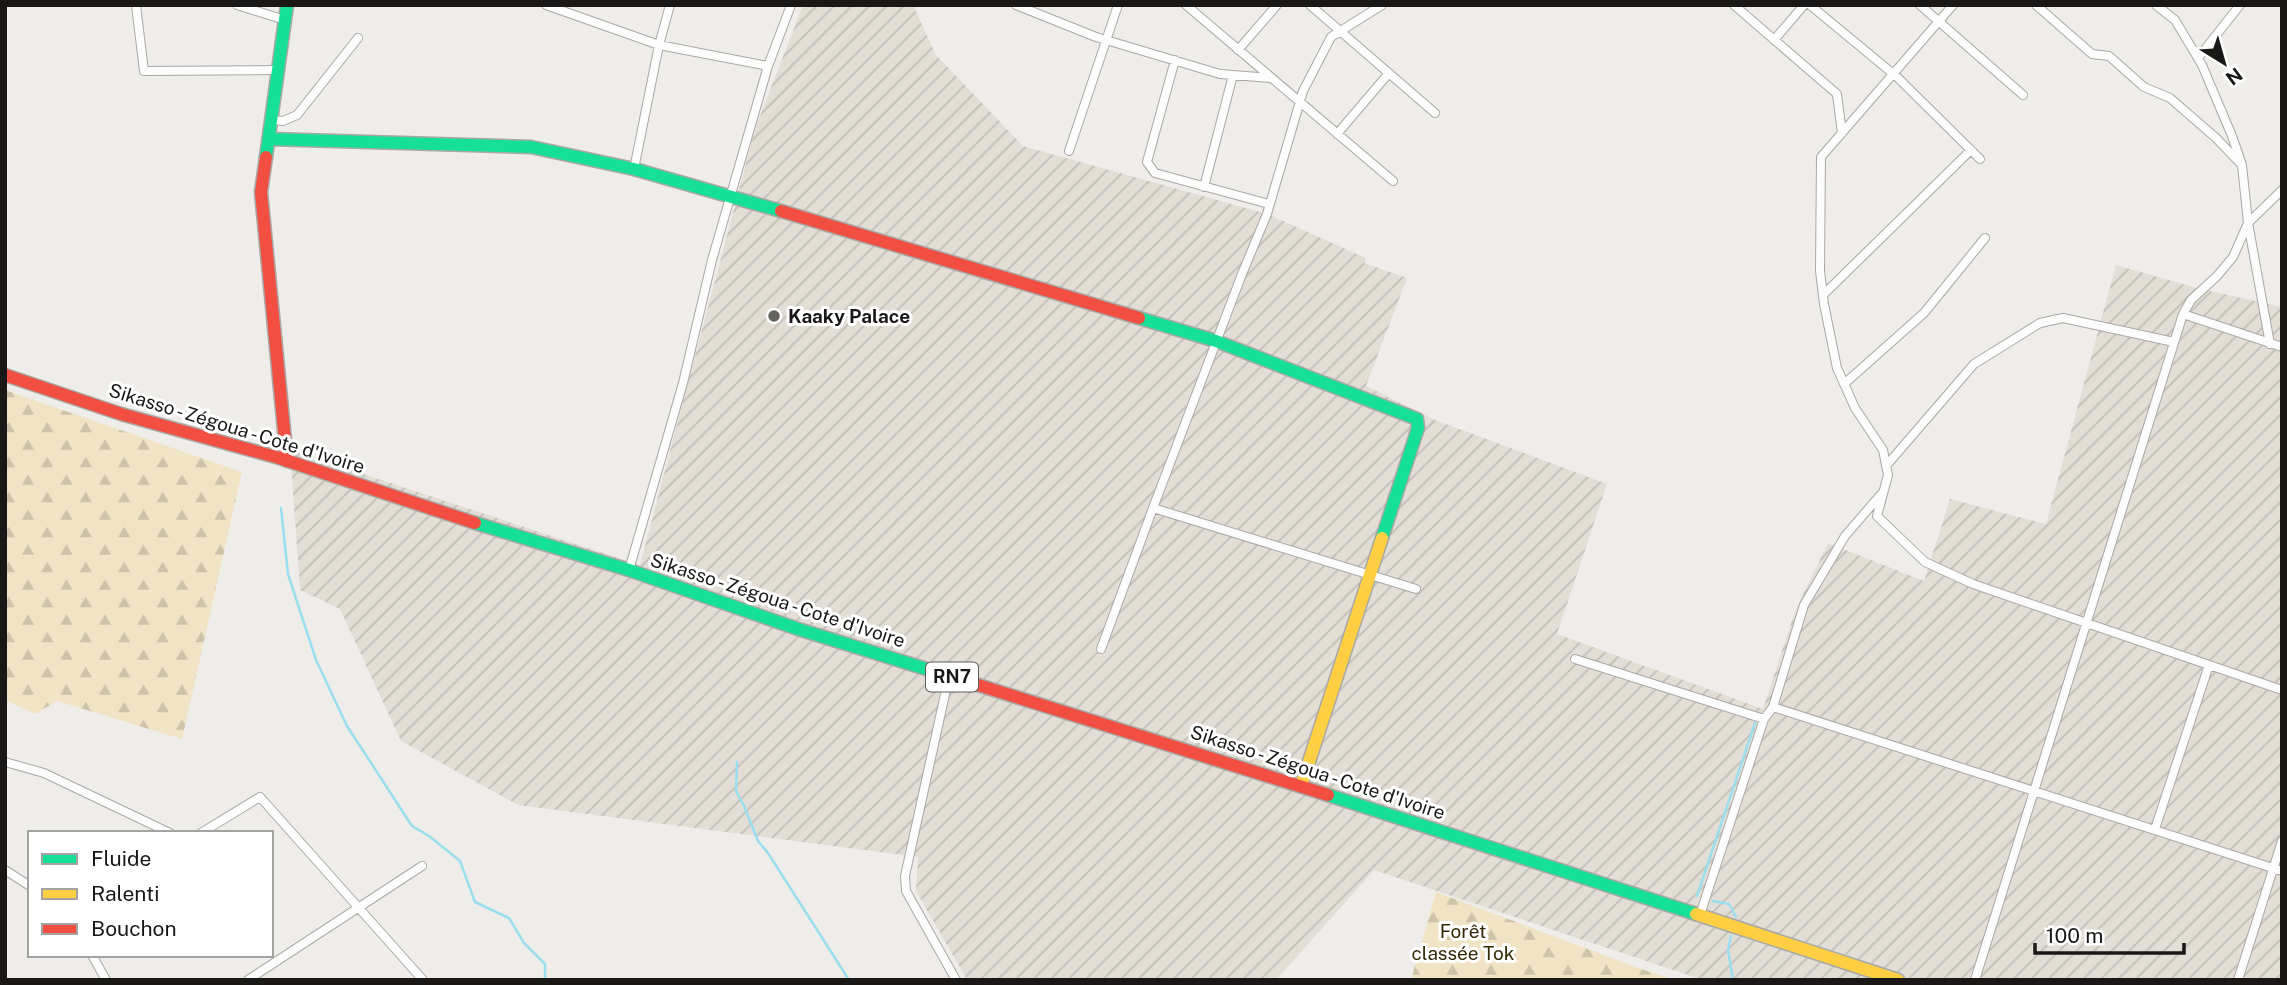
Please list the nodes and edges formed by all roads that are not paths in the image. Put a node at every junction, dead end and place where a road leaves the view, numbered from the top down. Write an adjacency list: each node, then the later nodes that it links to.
1 (136, 5): 32 (street)
2 (237, 5): 21 (street)
3 (287, 5): 21 (main road)
4 (546, 5): 27 (street)
5 (670, 5): 27 (street)
6 (791, 5): 31 (street)
7 (1016, 5): 25 (street)
8 (1118, 5): 25 (street)
9 (1186, 5): 28 (street)
10 (1277, 5): 28 (street)
11 (1310, 5): 23 (street)
12 (1382, 5): 23 (street)
13 (1734, 5): 26 (street)
14 (1804, 5): 26 (street)
15 (1810, 5): 34 (street)
16 (1920, 5): 22 (street)
17 (1953, 5): 22 (street)
18 (2036, 5): 47 (street)
19 (2156, 5): 29 (street)
20 (2240, 5): 29 (street)
21 (285, 20): 32 (main road)
22 (1939, 22): 34 (street); 37 (street)
23 (1340, 31): 33 (street); 38 (street)
24 (358, 38): 40 (street)
25 (1106, 40): 30 (street); 45 (street)
26 (1774, 40): 41 (street)
27 (659, 45): 31 (street); 48 (street)
28 (1238, 50): 36 (street)
29 (2198, 58): 47 (street)
30 (1175, 60): 35 (street); 50 (street)
31 (768, 66): 52 (street)
32 (278, 71): 40 (main road)
33 (1389, 73): 39 (street); 42 (street)
34 (1894, 74): 41 (street); 44 (street)
35 (1233, 75): 36 (street); 50 (street)
36 (1271, 78): 38 (street)
37 (2023, 95)
38 (1300, 102): 42 (street); 53 (street)
39 (1435, 113)
40 (271, 120): 43 (main road)
41 (1842, 133): 56 (street)
42 (1337, 134): 49 (street)
43 (269, 139): 48 (main road); 64 (main road)
44 (1971, 150): 46 (street); 56 (street)
45 (1069, 151)
46 (1980, 159)
47 (2242, 165): 54 (street)
48 (634, 169): 52 (main road)
49 (1393, 181)
50 (1204, 187): 53 (street)
51 (2282, 190): 54 (street)
52 (730, 196): 58 (main road); 68 (street)
53 (1269, 204): 58 (street)
54 (2248, 223): 57 (street); 60 (street)
55 (1985, 238): 63 (street)
56 (1823, 295): 63 (street)
57 (2183, 314): 59 (street); 60 (street)
58 (1216, 341): 67 (street); 69 (main road)
59 (2174, 342): 65 (street); 71 (street)
60 (2270, 344): 61 (street)
61 (2282, 347)
62 (5, 374): 64 (main road, Sikasso - Zégoua - Cote d'Ivoire / RN7)
63 (1844, 384): 65 (street)
64 (287, 461): 68 (main road, Sikasso - Zégoua - Cote d'Ivoire / RN7)
65 (1886, 466): 66 (street)
66 (1884, 491): 71 (street); 77 (street)
67 (1153, 508): 69 (street); 72 (street)
68 (629, 570): 75 (main road, Sikasso - Zégoua - Cote d'Ivoire / RN7)
69 (1370, 575): 70 (street); 80 (main road)
70 (1416, 589)
71 (2086, 623): 74 (street); 81 (street)
72 (1101, 649)
73 (1575, 659): 78 (street)
74 (2208, 665): 76 (street); 82 (street)
75 (949, 676): 80 (main road, Sikasso - Zégoua - Cote d'Ivoire / RN7); 97 (street)
76 (2282, 690)
77 (1773, 707): 78 (street); 81 (street)
78 (1764, 719): 92 (street)
79 (5, 762): 83 (street)
80 (1301, 786): 92 (main road, Sikasso - Zégoua - Cote d'Ivoire / RN7)
81 (2033, 789): 82 (street); 99 (street)
82 (2154, 829): 87 (street)
83 (166, 831)
84 (204, 831): 91 (street)
85 (2282, 841): 87 (street)
86 (422, 866): 91 (street)
87 (2272, 868): 89 (street); 100 (street)
88 (5, 870): 90 (street)
89 (2282, 871)
90 (28, 885)
91 (359, 908): 94 (street); 96 (street)
92 (1700, 915): 98 (main road, Sikasso - Zégoua - Cote d'Ivoire / RN7)
93 (93, 957): 95 (street)
94 (253, 979)
95 (106, 980)
96 (423, 980)
97 (956, 980)
98 (1898, 980)
99 (1975, 980)
100 (2238, 980)

